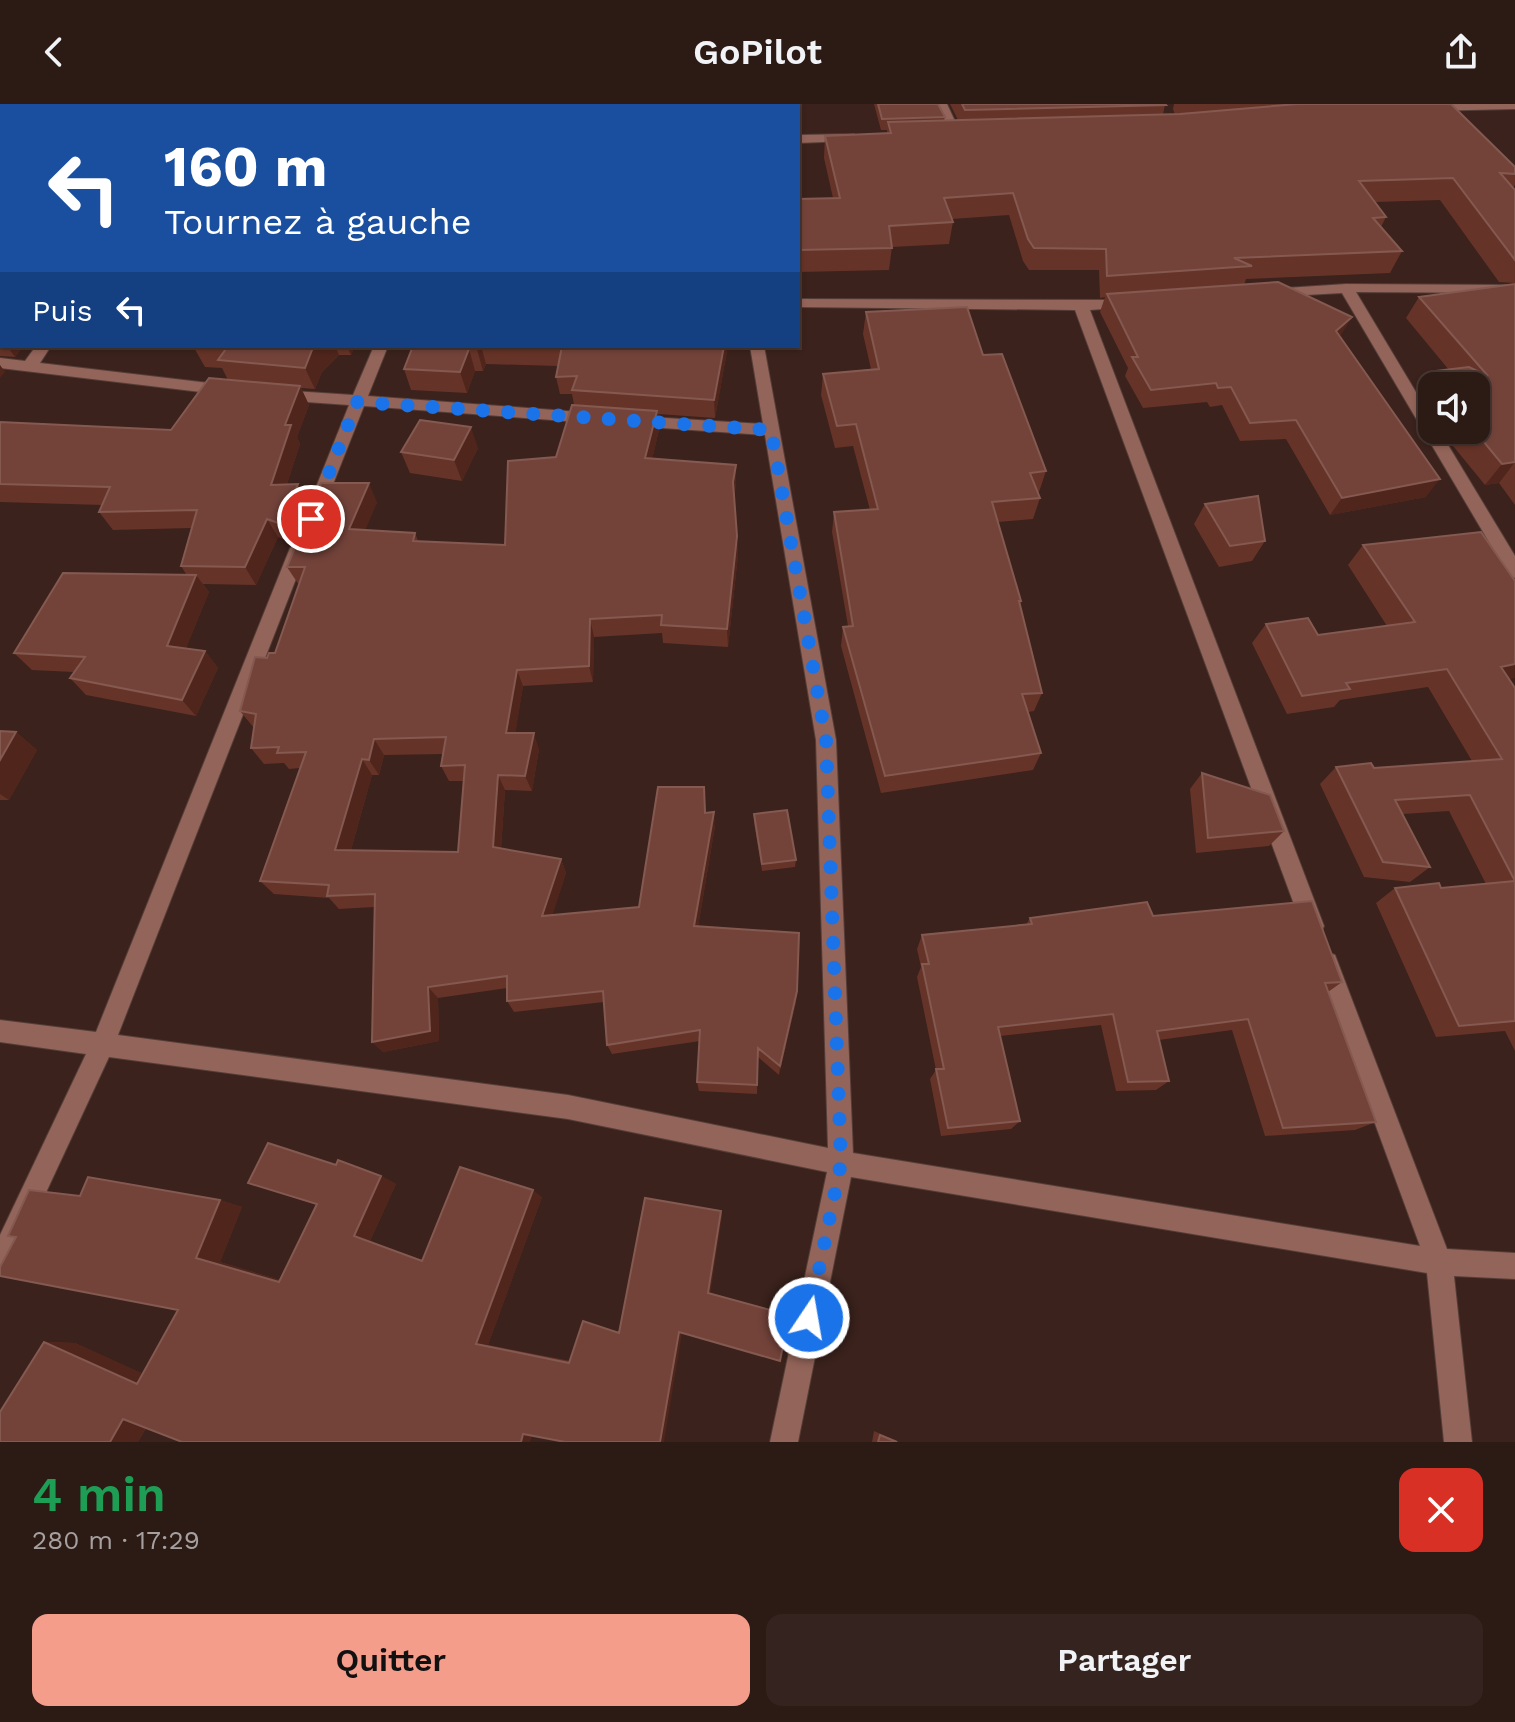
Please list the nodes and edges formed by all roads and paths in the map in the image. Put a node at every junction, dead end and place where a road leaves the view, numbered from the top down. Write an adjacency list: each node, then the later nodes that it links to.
1 (941, 104): 6 (street)
2 (1450, 104): 3 (street); 4 (street); 5 (street)
3 (1515, 105)
4 (1404, 108)
5 (1459, 116)
6 (954, 132): 7 (street); 8 (street)
7 (969, 132)
8 (938, 133)
9 (860, 136): 10 (street)
10 (800, 139)
11 (1346, 288): 12 (street); 13 (street); 24 (street)
12 (1515, 289)
13 (1252, 294)
14 (1143, 302): 16 (street)
15 (800, 303): 16 (street)
16 (1081, 306): 28 (street)
17 (43, 348): 21 (street)
18 (380, 348): 22 (street)
19 (757, 348): 23 (street)
20 (0, 363): 21 (street)
21 (29, 367): 22 (street)
22 (357, 402): 23 (street); 26 (street)
23 (771, 430): 27 (street)
24 (1515, 571)
25 (0, 1031): 26 (street)
26 (103, 1045): 27 (street); 29 (street)
27 (841, 1163): 28 (street); 31 (street)
28 (1439, 1262): 30 (street); 32 (street)
29 (0, 1263)
30 (1515, 1266)
31 (784, 1442)
32 (1458, 1442)

